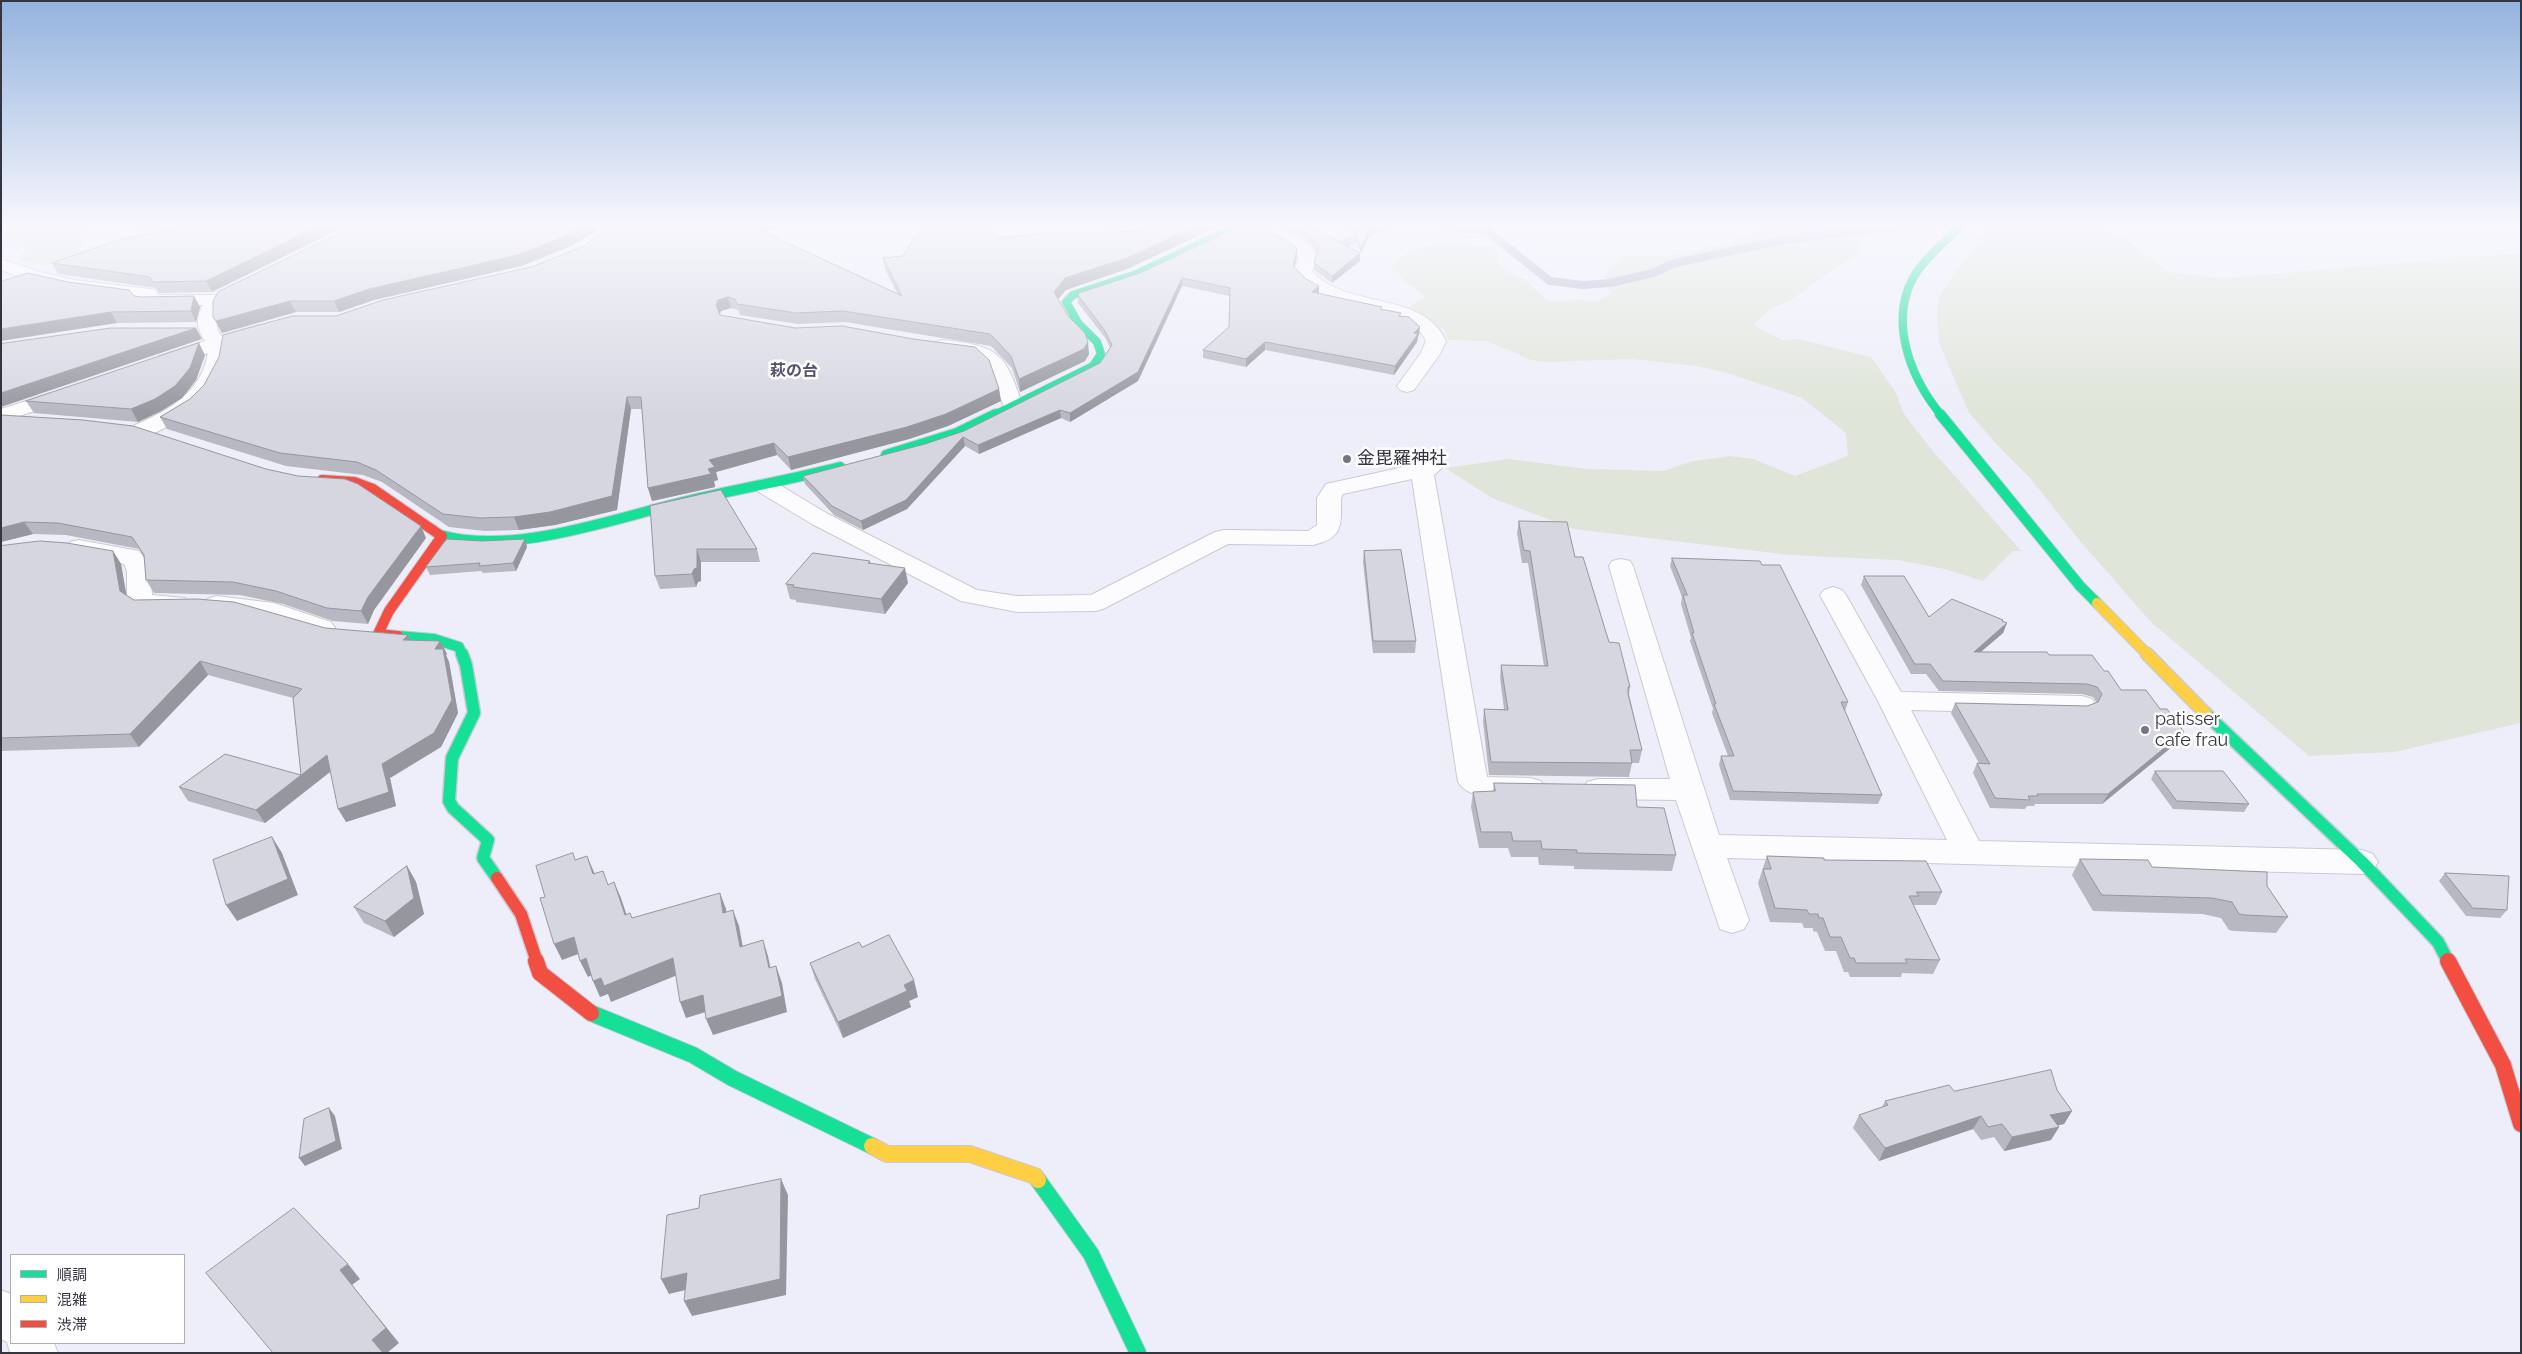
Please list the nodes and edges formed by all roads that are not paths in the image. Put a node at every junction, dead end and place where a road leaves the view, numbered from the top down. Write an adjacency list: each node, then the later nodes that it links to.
1 (105, 289): 7 (street)
2 (1091, 289): 12 (street)
3 (1324, 289): 10 (street)
4 (1908, 289): 30 (street)
5 (274, 326): 7 (street)
6 (187, 330): 7 (street)
7 (212, 336): 9 (street); 15 (street)
8 (924, 344): 12 (street)
9 (146, 366)
10 (1408, 386)
11 (84, 388): 13 (street)
12 (1013, 407): 16 (street)
13 (1, 418): 14 (street)
14 (31, 420)
15 (146, 432)
16 (877, 457)
17 (849, 464): 19 (street)
18 (312, 479): 20 (street)
19 (766, 486): 20 (street); 27 (street)
20 (442, 536): 24 (street)
21 (55, 542): 24 (street)
22 (1621, 566): 27 (street)
23 (1833, 595): 25 (street)
24 (362, 633): 35 (street)
25 (1892, 701): 26 (street); 29 (street)
26 (2082, 705)
27 (1688, 790): 28 (street)
28 (1708, 846): 29 (street); 31 (street)
29 (1968, 851): 30 (street)
30 (2362, 862): 32 (street)
31 (1732, 920)
32 (2521, 1124)
33 (1, 1311): 34 (street)
34 (10, 1321)
35 (1138, 1353)

